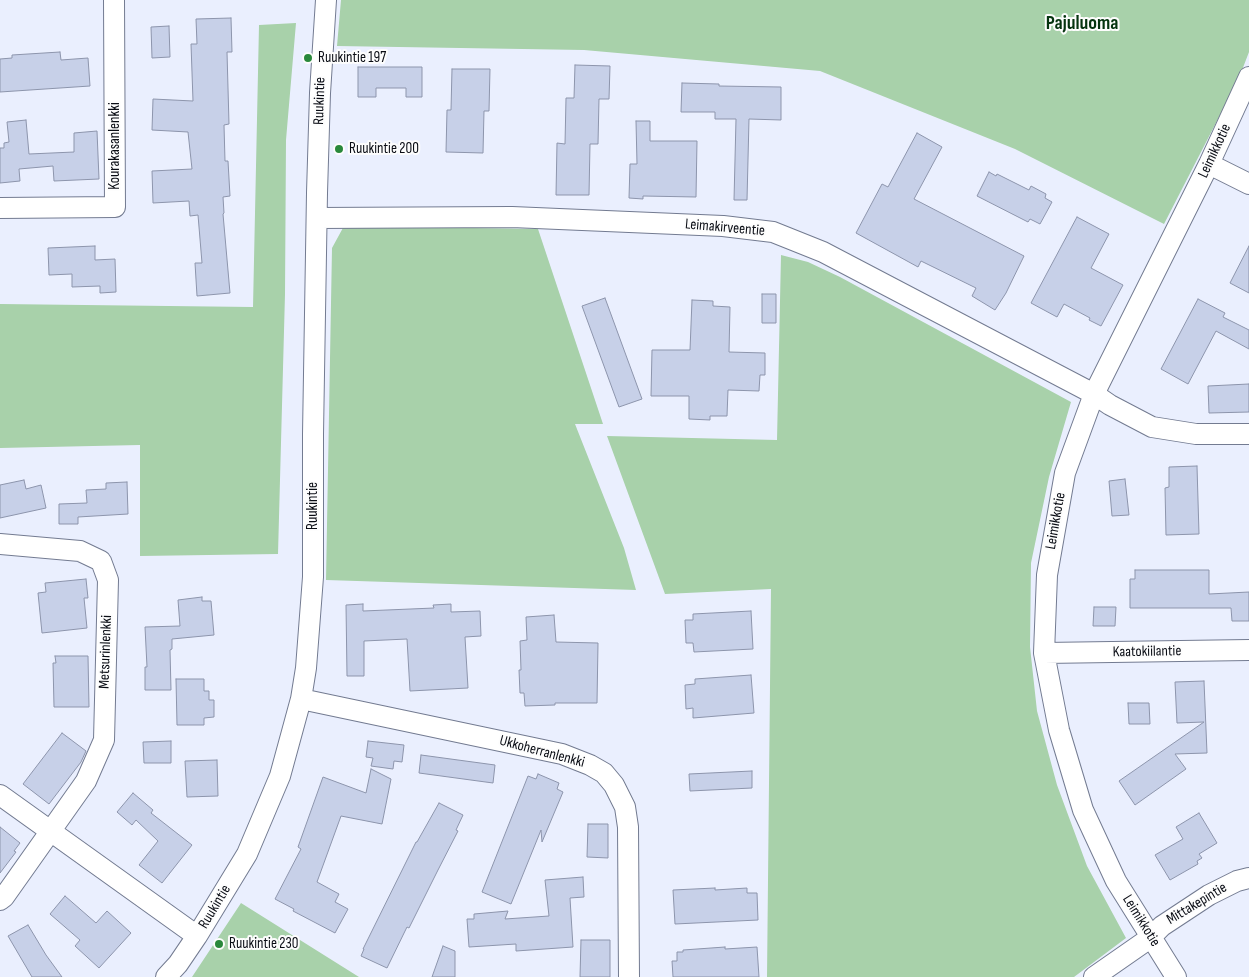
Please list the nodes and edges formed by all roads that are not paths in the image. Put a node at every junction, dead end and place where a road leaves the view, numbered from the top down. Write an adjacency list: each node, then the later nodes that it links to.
1 (114, 0): 6 (street, Kourakasanlenkki)
2 (326, 0): 7 (street, Ruukintie)
3 (1249, 78): 4 (street, Leimikkotie)
4 (1209, 164): 5 (street); 8 (street, Leimikkotie)
5 (1249, 184)
6 (0, 208)
7 (317, 218): 8 (street, Leimakirveentie); 13 (street, Ruukintie)
8 (1094, 394): 9 (street, Leimakirveentie); 12 (street, Leimikkotie)
9 (1249, 434)
10 (0, 544): 15 (street, Metsurinlenkki)
11 (1249, 650): 12 (street, Kaatokiilantie)
12 (1044, 653): 19 (street, Leimikkotie)
13 (301, 699): 18 (street, Ruukintie); 21 (street, Ukkoherranlenkki)
14 (0, 795): 15 (street)
15 (50, 832): 17 (street, Metsurinlenkki); 18 (street)
16 (1249, 878): 19 (street, Mittakepintie)
17 (0, 900)
18 (197, 936): 20 (street, Ruukintie)
19 (1150, 938): 22 (street, Mittakepintie); 23 (street, Leimikkotie)
20 (166, 977)
21 (629, 977)
22 (1094, 977)
23 (1176, 977)

